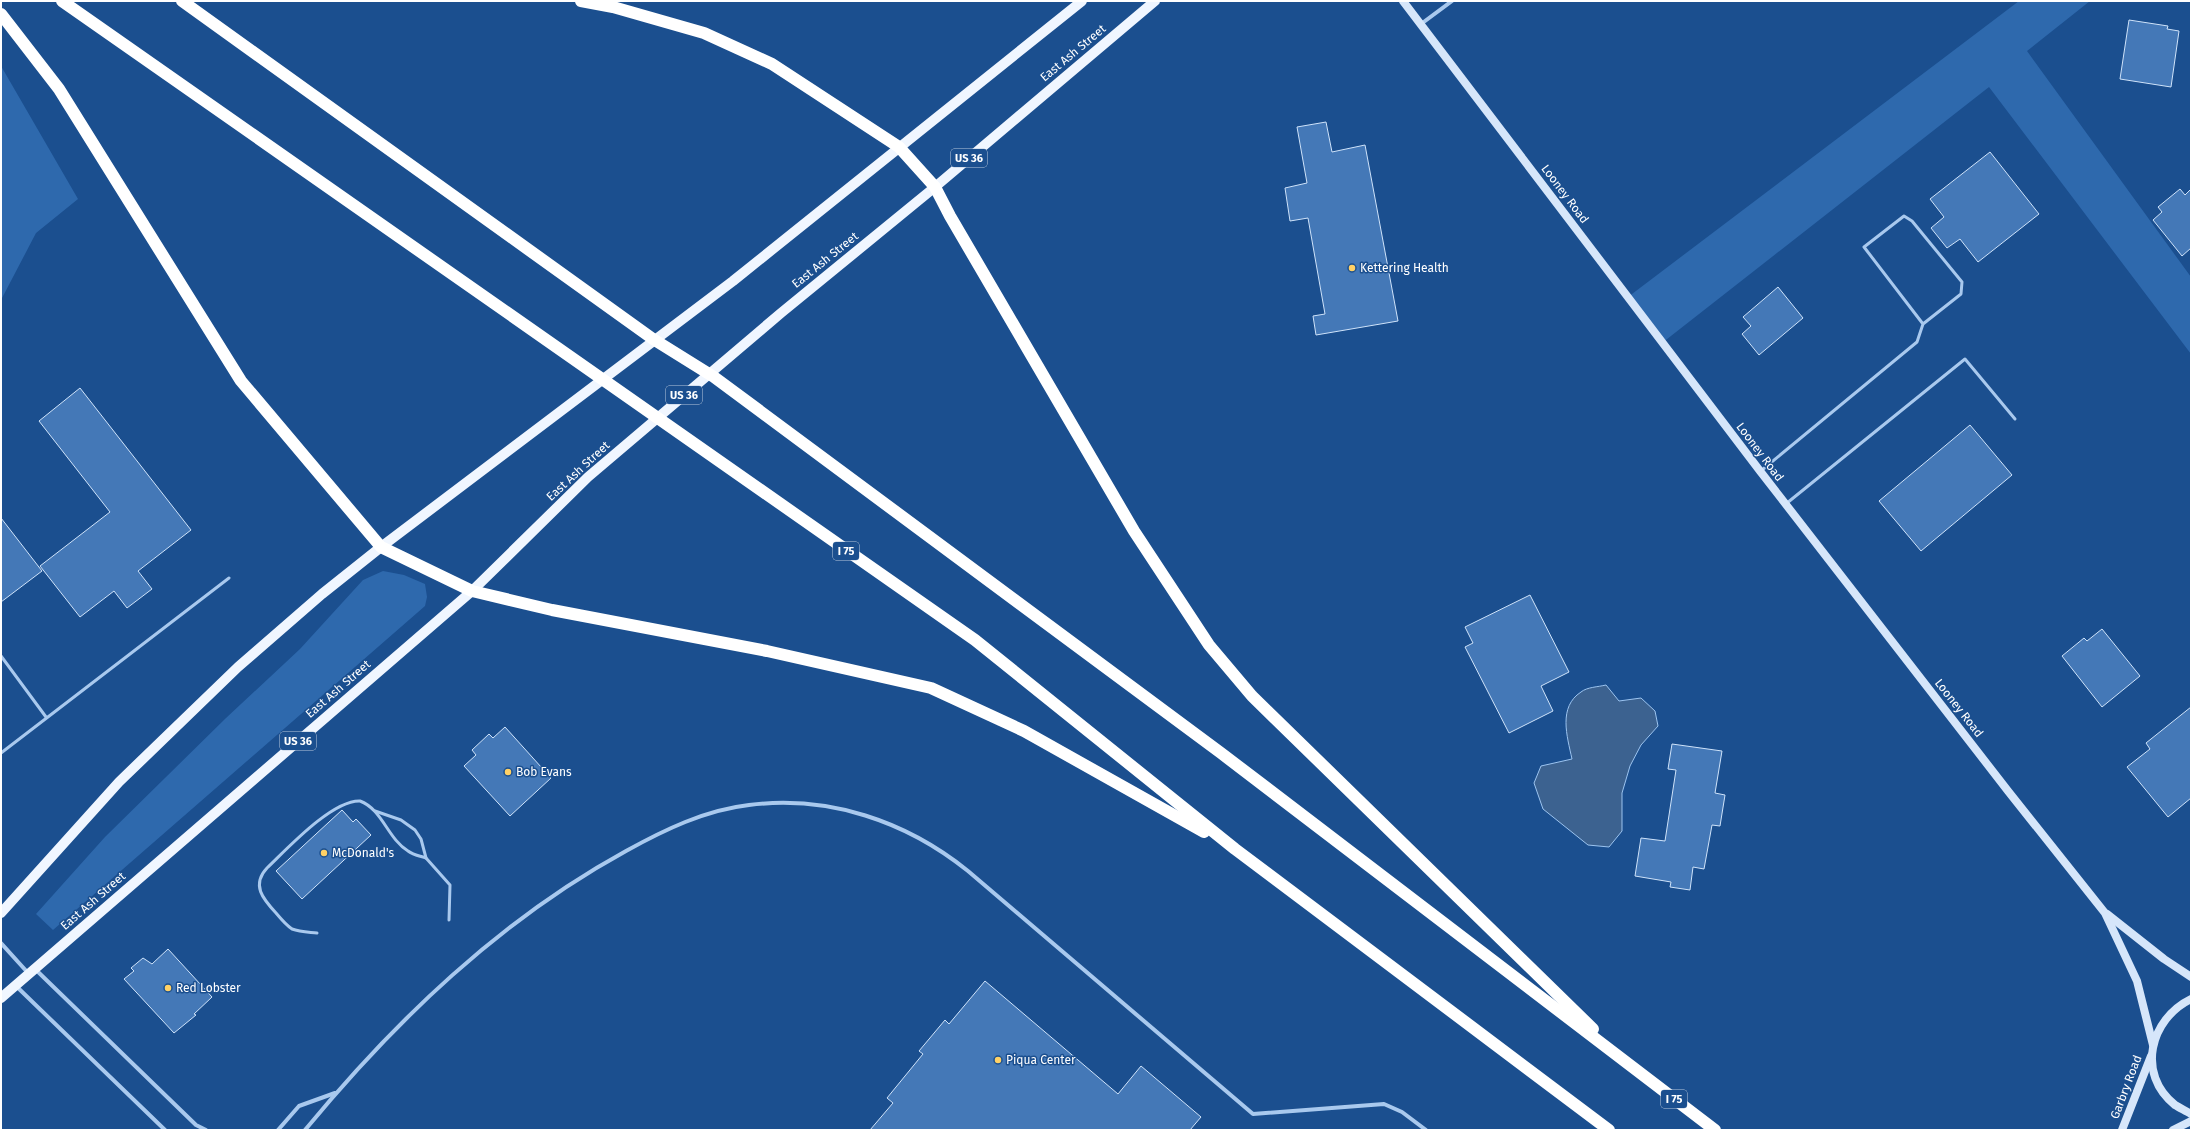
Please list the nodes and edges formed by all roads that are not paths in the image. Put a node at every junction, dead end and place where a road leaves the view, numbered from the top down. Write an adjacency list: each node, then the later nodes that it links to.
1 (62, 1): 23 (highway, I 75)
2 (182, 1): 36 (highway, I 75)
3 (581, 1): 10 (highway)
4 (1082, 1): 10 (main road)
5 (1155, 1): 11 (main road, East Ash Street / US 36)
6 (1403, 1): 9 (street, Looney Road)
7 (1452, 1): 9 (street)
8 (1, 14): 16 (highway)
9 (1421, 24): 14 (street, Looney Road)
10 (899, 147): 11 (highway); 16 (main road)
11 (935, 187): 18 (main road, East Ash Street / US 36); 36 (highway)
12 (1923, 324): 12 (lane); 14 (lane)
13 (2015, 419): 15 (lane)
14 (1760, 471): 15 (street, Looney Road)
15 (1786, 504): 26 (street, Looney Road)
16 (381, 547): 18 (highway); 25 (main road)
17 (229, 578): 20 (lane)
18 (472, 591): 23 (highway); 30 (main road, East Ash Street / US 36)
19 (1, 656): 20 (lane)
20 (46, 716): 21 (lane)
21 (1, 753)
22 (374, 810): 24 (lane); 24 (lane); 28 (lane)
23 (1235, 849): 47 (highway, I 75)
24 (426, 858): 27 (lane)
25 (1, 913)
26 (2105, 913): 31 (street, Looney Road); 35 (street, Looney Road)
27 (449, 920)
28 (317, 933)
29 (1, 942): 30 (street)
30 (32, 971): 32 (main road, East Ash Street / US 36); 40 (street)
31 (2191, 977)
32 (16, 985): 33 (main road, East Ash Street / US 36); 41 (street)
33 (1, 998)
34 (2191, 999): 35 (street, Garbry Road)
35 (2153, 1049): 38 (street, Looney Road); 49 (street, Garbry Road)
36 (1632, 1067): 48 (highway, I 75)
37 (338, 1092): 44 (street); 45 (street); 46 (street)
38 (2191, 1114)
39 (2191, 1122): 50 (street)
40 (196, 1124): 42 (street); 43 (street)
41 (165, 1130)
42 (199, 1130)
43 (206, 1130)
44 (278, 1130)
45 (305, 1130)
46 (1426, 1130)
47 (1609, 1130)
48 (1715, 1130)
49 (2122, 1130)
50 (2173, 1130)

